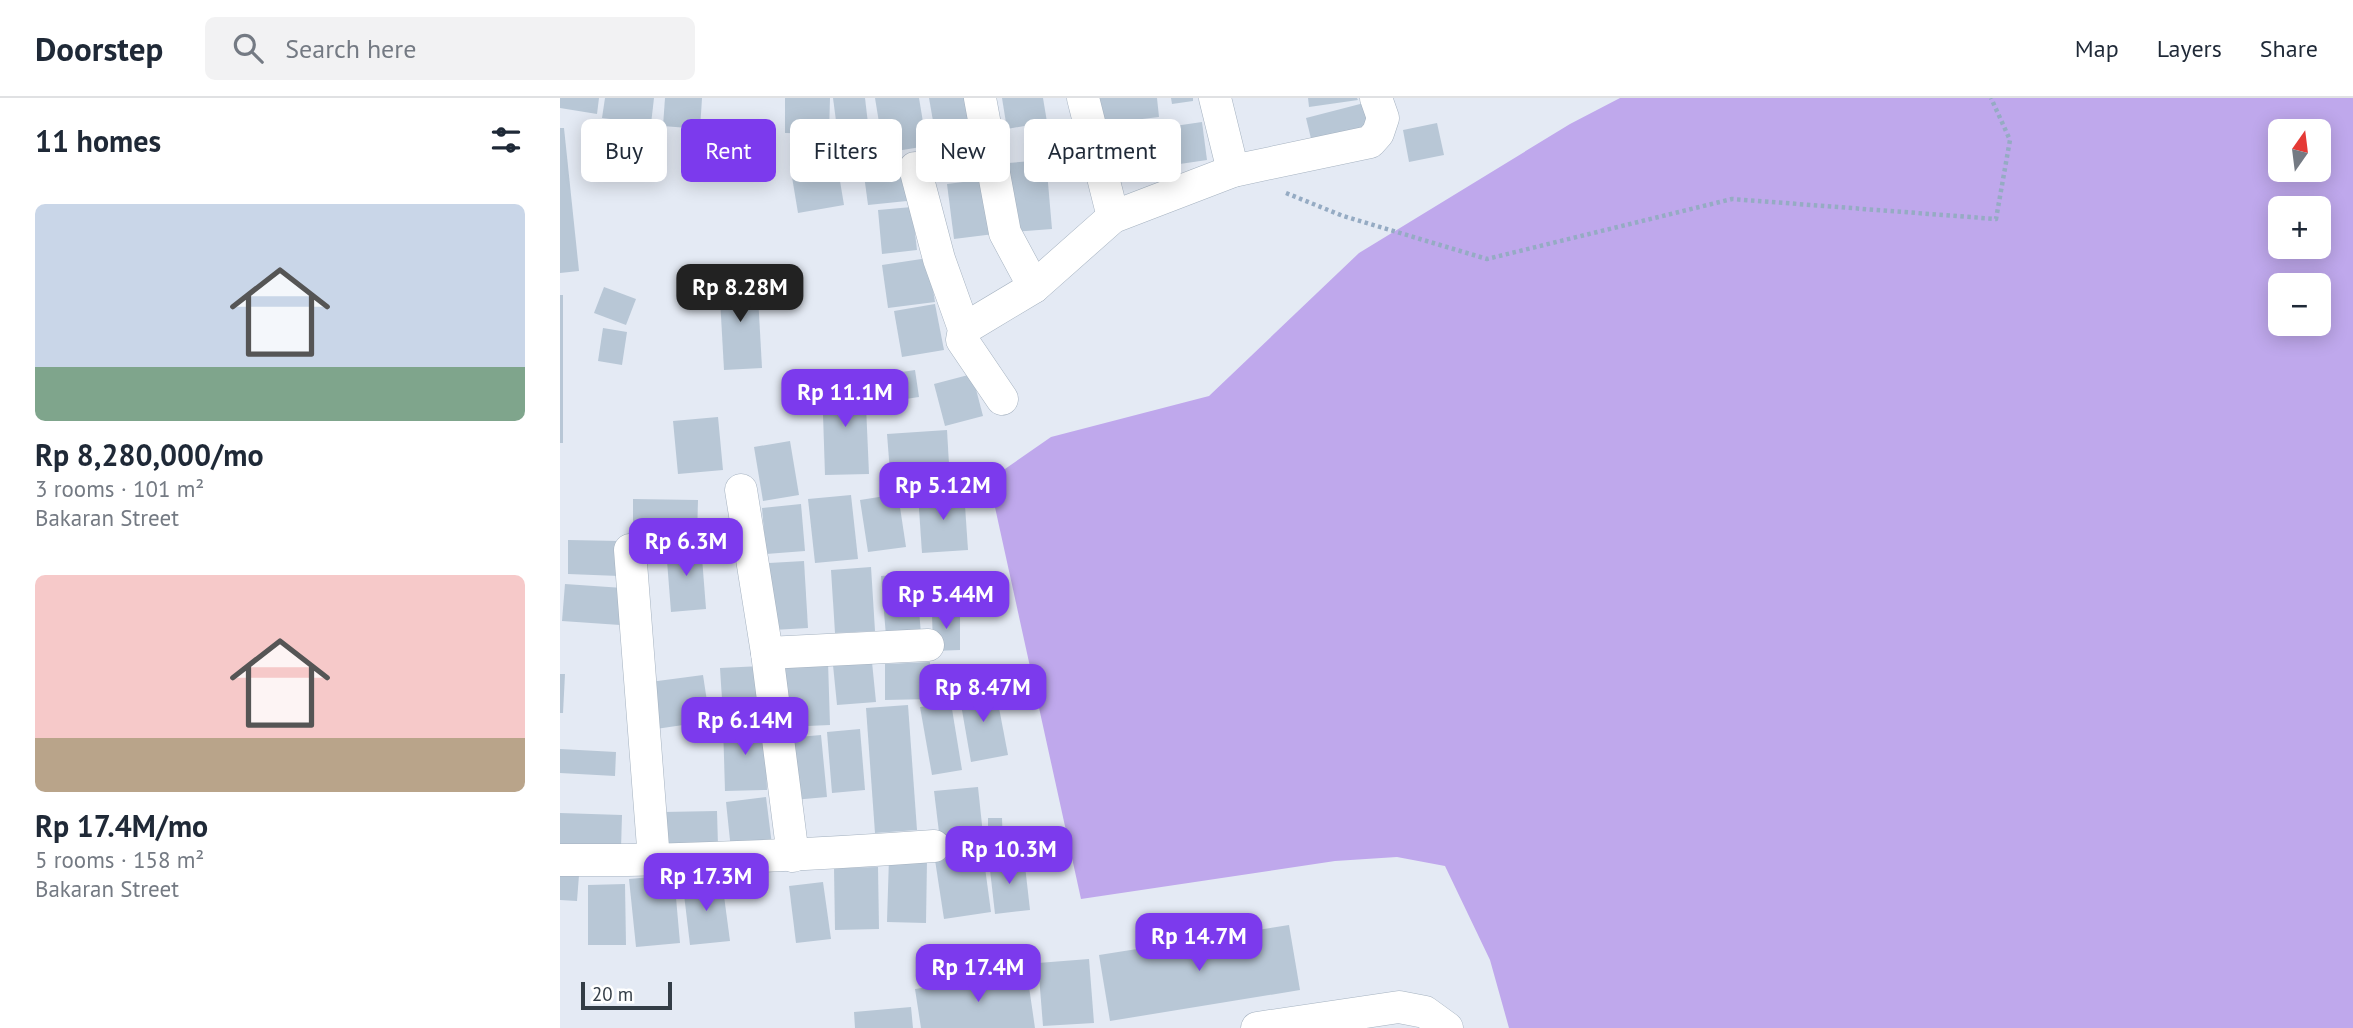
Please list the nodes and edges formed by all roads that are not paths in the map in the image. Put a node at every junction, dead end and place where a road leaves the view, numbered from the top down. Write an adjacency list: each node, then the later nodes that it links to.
1 (980, 98): 8 (street)
2 (1083, 98): 7 (street)
3 (1215, 98): 6 (street)
4 (1376, 98): 6 (street)
5 (915, 168): 9 (street)
6 (1233, 171): 7 (street)
7 (1113, 217): 8 (street)
8 (1034, 287): 9 (street)
9 (964, 329): 10 (street)
10 (1002, 400)
11 (741, 490): 14 (street)
12 (630, 550): 18 (street)
13 (928, 645): 14 (street)
14 (767, 653): 16 (street)
15 (934, 846): 16 (street)
16 (793, 856): 18 (street)
17 (560, 860): 18 (street)
18 (654, 860)
19 (1257, 1028): 20 (street)
20 (1447, 1028)

